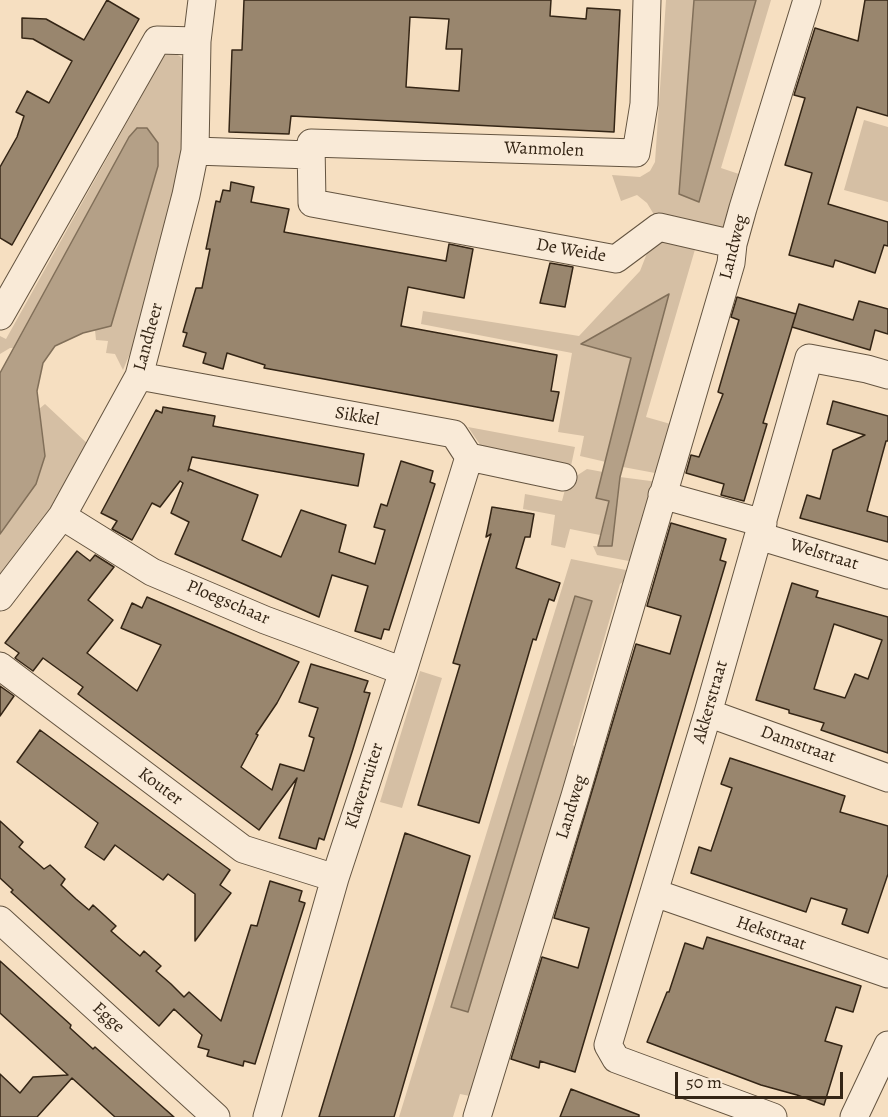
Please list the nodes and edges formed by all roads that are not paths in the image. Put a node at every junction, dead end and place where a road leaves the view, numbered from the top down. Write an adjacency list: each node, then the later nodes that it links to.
1 (202, 0): 4 (street, Landheer)
2 (647, 0): 6 (street, Wanmolen)
3 (807, 0): 7 (street, Landweg)
4 (197, 41): 5 (street, Landheer); 8 (street)
5 (195, 151): 6 (street); 10 (street, Landheer)
6 (310, 155): 7 (street, De Weide)
7 (733, 244): 13 (street, Landweg)
8 (0, 316)
9 (888, 375): 15 (street, Akkerstraat)
10 (139, 376): 11 (street, Sikkel); 14 (street, Landheer)
11 (469, 457): 12 (street); 19 (street, Klaverruiter)
12 (563, 477)
13 (662, 495): 15 (street); 30 (street, Landweg)
14 (62, 516): 17 (street, Landheer); 19 (street, Ploegschaar)
15 (761, 529): 16 (street, Welstraat); 20 (street, Akkerstraat)
16 (888, 575)
17 (0, 597)
18 (0, 666): 22 (street, Kouter)
19 (403, 671): 22 (street, Klaverruiter)
20 (708, 713): 21 (street, Damstraat); 23 (street, Akkerstraat)
21 (888, 778)
22 (335, 879): 29 (street, Klaverruiter)
23 (655, 893): 25 (street, Hekstraat); 31 (street, Akkerstraat)
24 (0, 920): 28 (street, Egge)
25 (888, 974)
26 (888, 1045): 27 (street)
27 (856, 1114)
28 (216, 1117)
29 (267, 1117)
30 (477, 1117)
31 (773, 1117)

